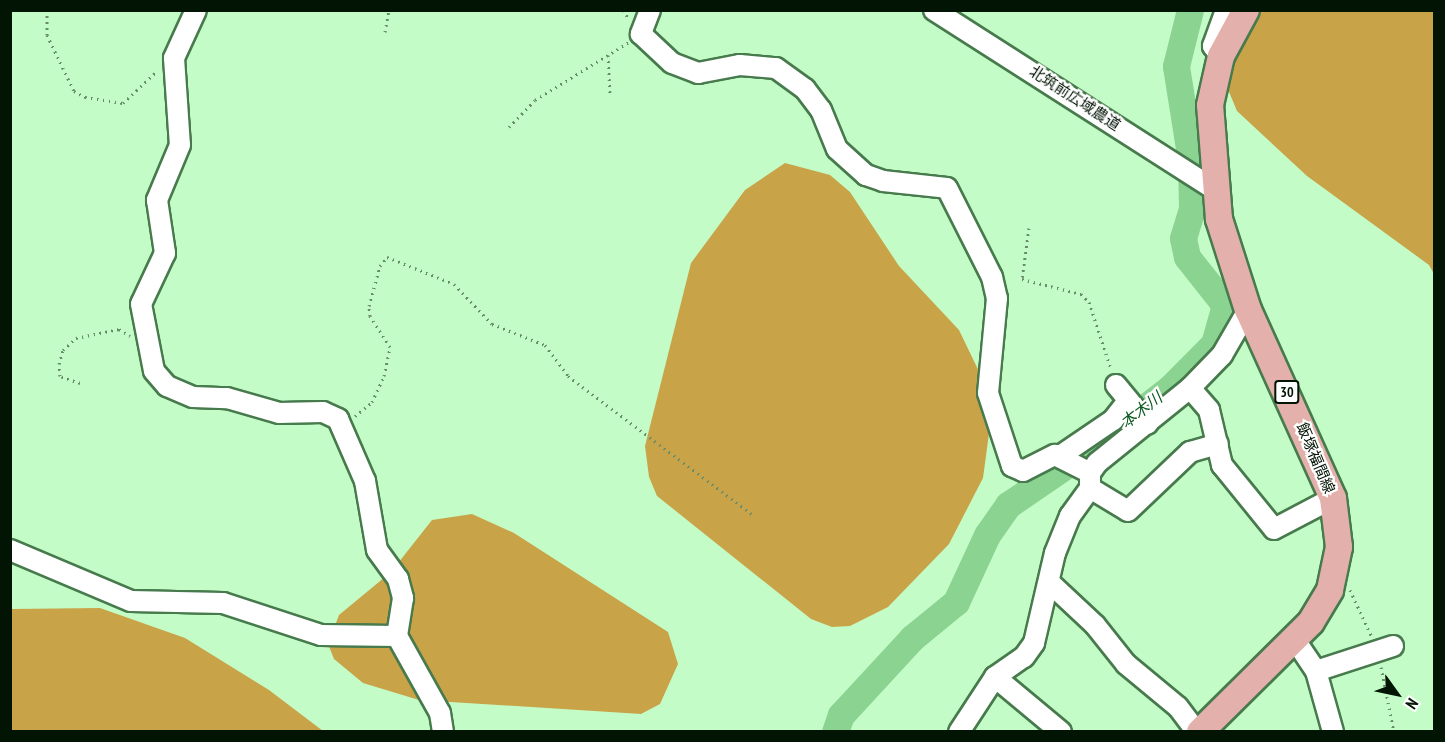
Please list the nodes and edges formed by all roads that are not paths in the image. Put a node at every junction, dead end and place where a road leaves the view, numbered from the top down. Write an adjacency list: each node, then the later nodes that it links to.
1 (196, 10): 19 (street)
2 (650, 10): 14 (street)
3 (934, 10): 7 (street, 北筑前広域農道)
4 (1226, 10): 6 (street)
5 (1246, 10): 6 (main road, 飯塚福間線 / 30)
6 (1221, 57): 7 (main road, 飯塚福間線 / 30)
7 (1205, 183): 8 (main road, 飯塚福間線 / 30)
8 (1248, 310): 10 (street); 16 (main road, 飯塚福間線 / 30)
9 (1116, 385): 11 (street)
10 (1190, 388): 12 (street); 13 (street)
11 (1128, 402): 12 (street); 14 (street)
12 (1148, 424): 15 (street)
13 (1218, 444): 15 (street); 16 (street)
14 (1060, 456): 15 (street)
15 (1090, 480): 18 (street)
16 (1333, 498): 20 (main road, 飯塚福間線 / 30)
17 (10, 550): 19 (street)
18 (1049, 582): 23 (street); 27 (street)
19 (397, 636): 24 (street)
20 (1295, 640): 22 (street); 27 (main road, 飯塚福間線 / 30)
21 (1393, 646): 22 (street)
22 (1316, 671): 28 (street)
23 (995, 677): 25 (street); 26 (street)
24 (443, 732)
25 (959, 732)
26 (1060, 732)
27 (1199, 732)
28 (1333, 732)

